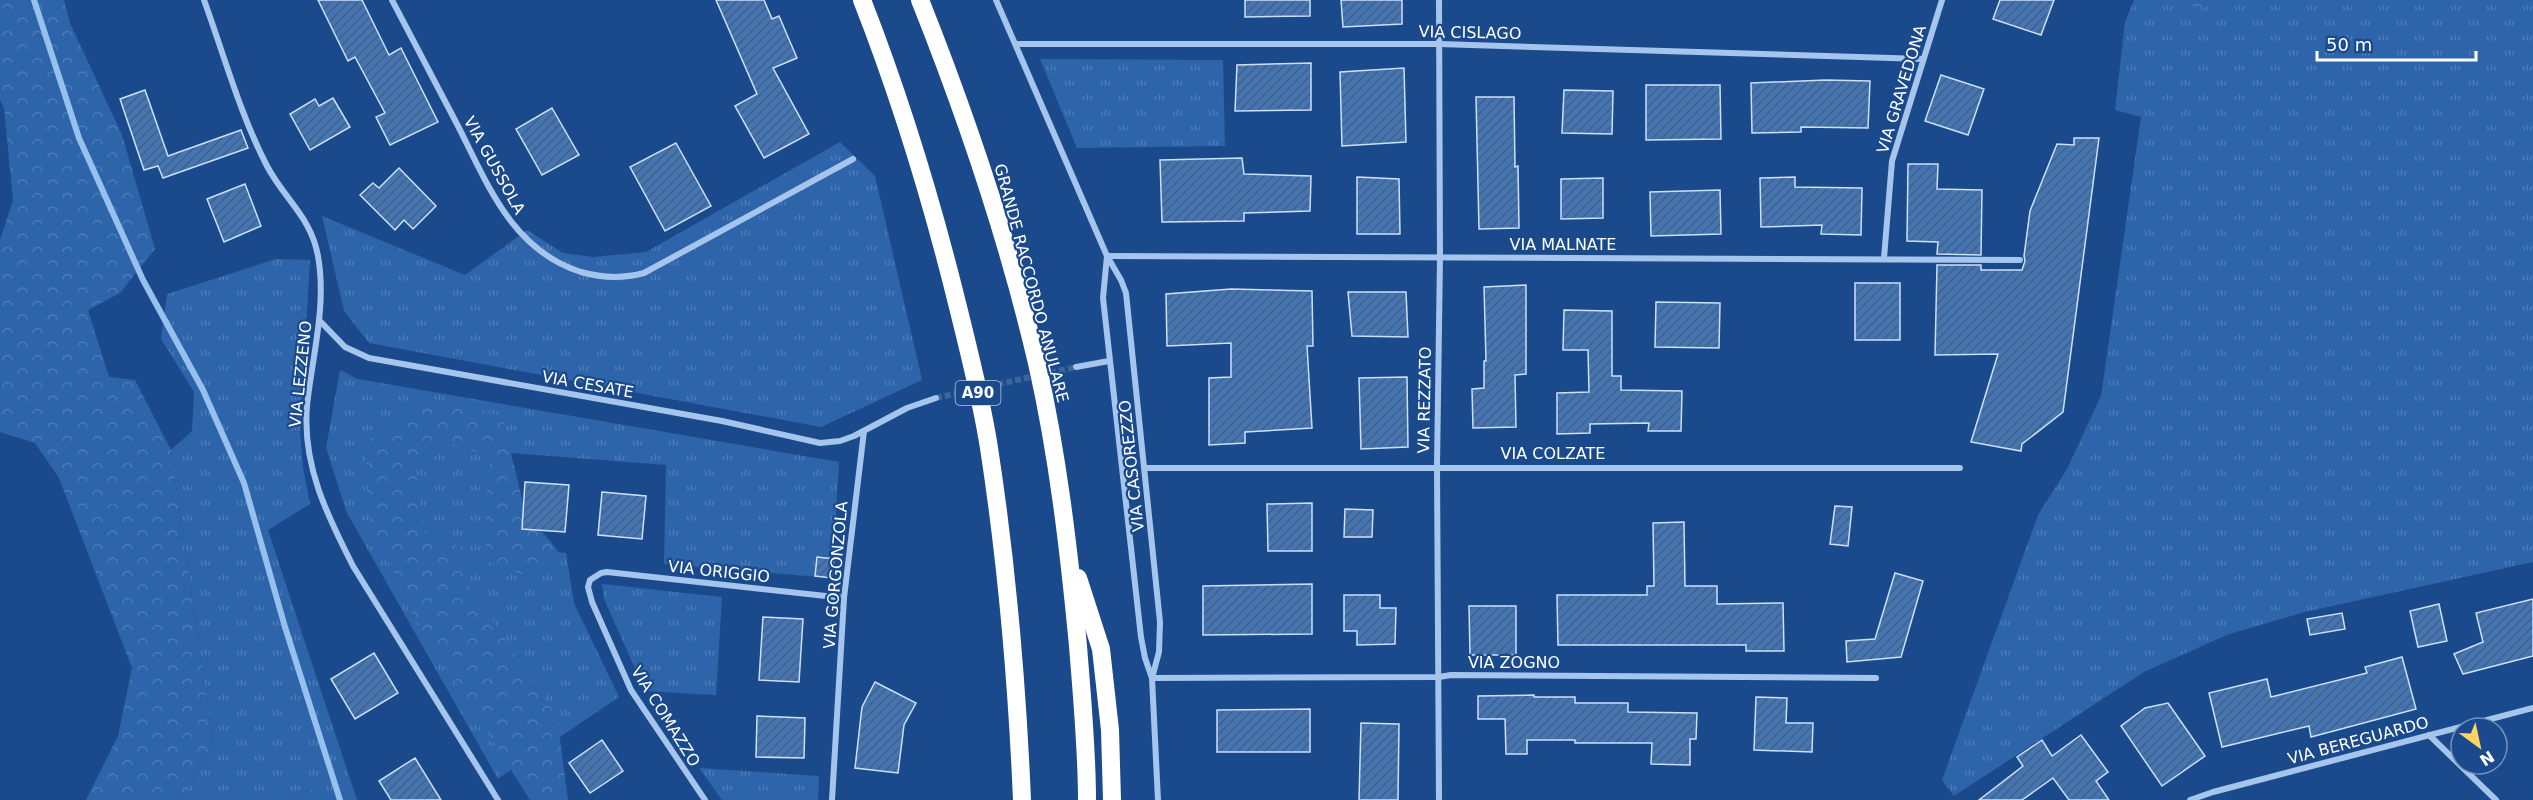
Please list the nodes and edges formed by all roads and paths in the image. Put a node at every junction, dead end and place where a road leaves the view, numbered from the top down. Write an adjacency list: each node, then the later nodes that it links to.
1 (204, 0): 16 (street, VIA LEZZENO)
2 (392, 0): 11 (street, VIA GUSSOLA)
3 (862, 0): 35 (highway, A90)
4 (920, 0): 24 (highway, GRANDE RACCORDO ANULARE)
5 (996, 0): 8 (street, VIA CASOREZZO)
6 (1439, 0): 9 (street, VIA REZZATO)
7 (1942, 0): 10 (street, VIA GRAVEDONA)
8 (1016, 44): 9 (street, VIA CISLAGO); 12 (street, VIA CASOREZZO)
9 (1439, 44): 10 (street, VIA CISLAGO); 13 (street, VIA REZZATO)
10 (1923, 58): 14 (street, VIA GRAVEDONA)
11 (853, 159)
12 (1107, 256): 13 (street, VIA MALNATE); 17 (street, VIA CASOREZZO); 22 (street, VIA CASOREZZO)
13 (1440, 257): 14 (street, VIA MALNATE); 21 (street, VIA REZZATO)
14 (1884, 258): 15 (street, VIA MALNATE)
15 (2020, 260)
16 (319, 320): 20 (street, VIA CESATE); 32 (street, VIA LEZZENO)
17 (1109, 361): 18 (street); 28 (street, VIA CASOREZZO)
18 (1076, 367)
19 (936, 398): 20 (street)
20 (864, 431): 26 (street, VIA GORGONZOLA)
21 (1437, 466): 22 (street, VIA COLZATE); 23 (street, VIA COLZATE); 27 (street, VIA REZZATO)
22 (1145, 468): 28 (street, VIA CASOREZZO)
23 (1960, 468)
24 (1070, 556): 36 (highway, GRANDE RACCORDO ANULARE); 37 (highway)
25 (593, 577): 26 (street, VIA ORIGGIO); 33 (street, VIA COMAZZO)
26 (844, 598): 34 (street, VIA GORGONZOLA)
27 (1439, 677): 28 (street, VIA ZOGNO); 29 (street, VIA ZOGNO); 39 (street, VIA REZZATO)
28 (1152, 678): 38 (street, VIA CASOREZZO)
29 (1875, 678)
30 (2533, 708): 31 (street, VIA BEREGUARDO)
31 (2429, 735): 40 (street, VIA BEREGUARDO); 41 (street)
32 (498, 800)
33 (705, 800)
34 (832, 800)
35 (1022, 800)
36 (1087, 800)
37 (1112, 800)
38 (1158, 800)
39 (1439, 800)
40 (2190, 800)
41 (2496, 800)

